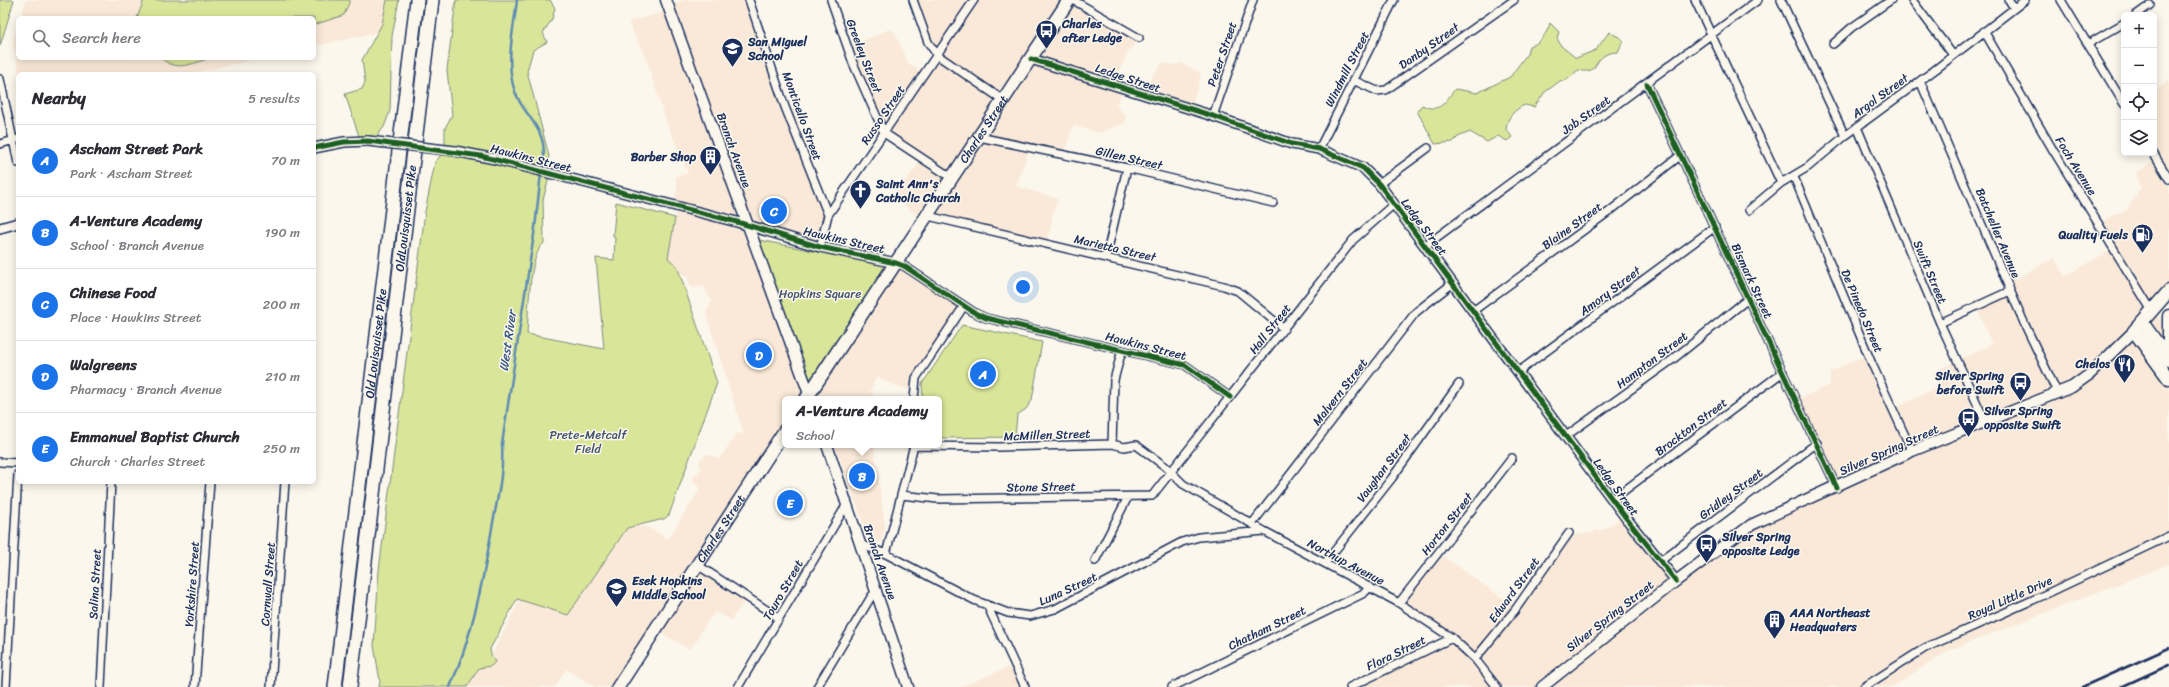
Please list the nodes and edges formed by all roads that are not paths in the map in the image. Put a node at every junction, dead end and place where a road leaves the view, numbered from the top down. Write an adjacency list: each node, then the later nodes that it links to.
1 (417, 0): 139 (highway, Old Louisquisset Pike)
2 (668, 0): 63 (main road, Branch Avenue)
3 (749, 0): 60 (street, Monticello Street)
4 (831, 0): 41 (street, Greeley Street)
5 (913, 0): 30 (street)
6 (974, 0): 30 (street, Russo Street)
7 (1070, 0): 32 (main road, Charles Street)
8 (1073, 0): 27 (street)
9 (1253, 0): 39 (street, Peter Street)
10 (1394, 0): 34 (street, Windmill Street)
11 (1514, 0): 34 (street, Danby Street)
12 (1695, 0): 26 (street)
13 (1758, 0): 26 (street, Job Street)
14 (1781, 0): 42 (street)
15 (1891, 0): 28 (street)
16 (1912, 0): 31 (street)
17 (2009, 0): 22 (street)
18 (2025, 0): 22 (street, Argol Street)
19 (2061, 0): 29 (street)
20 (432, 3): 82 (highway, OldLouisquisset Pike)
21 (2150, 4): 23 (street)
22 (2014, 8): 25 (street, Argol Street)
23 (2140, 12)
24 (2121, 25): 29 (street)
25 (1984, 31): 31 (street, Argol Street); 76 (street, Foch Avenue)
26 (1712, 34): 36 (street, Job Street); 55 (street)
27 (1139, 38)
28 (1833, 44)
29 (2088, 44): 37 (street)
30 (937, 55): 38 (street); 41 (street, Russo Street)
31 (1953, 55): 35 (street, Argol Street)
32 (1031, 59): 38 (main road, Charles Street); 39 (street, Ledge Street)
33 (0, 79): 44 (street)
34 (1353, 80): 47 (street, Windmill Street)
35 (1920, 81): 40 (street, Argol Street); 71 (street, Batcheller Avenue)
36 (1647, 84): 49 (street, Bismark Street); 67 (street, Job Street)
37 (2121, 99)
38 (1003, 100): 43 (main road, Charles Street)
39 (1213, 116): 47 (street, Ledge Street)
40 (1857, 127): 42 (street, Argol Street); 79 (street, Swift Street)
41 (884, 133): 53 (street); 60 (street, Russo Street)
42 (1845, 136): 52 (street, Argol Street)
43 (979, 137): 51 (street, Gillen Street); 53 (main road, Charles Street)
44 (15, 140): 45 (street)
45 (0, 144)
46 (316, 148): 63 (street, Hawkins Street, bridge)
47 (1319, 148): 56 (street, Ledge Street)
48 (1428, 148): 56 (street)
49 (1681, 155): 64 (street, Bismark Street); 75 (street, Blaine Street)
50 (2156, 156): 54 (street)
51 (1127, 168): 57 (street, Gillen Street); 68 (street)
52 (1794, 177): 55 (street, Argol Street); 102 (street, De Pinedo Street)
53 (952, 178): 61 (main road, Charles Street)
54 (2169, 179)
55 (1781, 183): 59 (street, Argol Street)
56 (1379, 184): 58 (street, Ledge Street)
57 (1273, 203)
58 (1394, 204): 67 (street, Ledge Street); 80 (street, Hall Street)
59 (1749, 210)
60 (828, 215): 66 (street, Russo Street)
61 (928, 216): 68 (street, Marietta Street); 69 (main road, Charles Street)
62 (16, 224): 65 (street)
63 (748, 225): 66 (street, Hawkins Street); 90 (main road, Branch Avenue)
64 (1715, 227): 73 (street, Bismark Street); 85 (street, Amory Street)
65 (0, 228)
66 (820, 246): 69 (street, Hawkins Street)
67 (1425, 246): 70 (street, Ledge Street)
68 (1106, 257): 80 (street, Marietta Street)
69 (896, 263): 74 (street, Hawkins Street); 91 (main road, Charles Street)
70 (1454, 283): 75 (street, Ledge Street); 116 (street, Malvern Street)
71 (2010, 290): 79 (street); 89 (street, Batcheller Avenue)
72 (2169, 291): 76 (main road)
73 (1749, 298): 86 (street, Bismark Street); 96 (street, Hampton Street)
74 (964, 306): 83 (street, Hawkins Street); 92 (street)
75 (1472, 311): 85 (street, Ledge Street)
76 (2152, 311): 78 (main road)
77 (2169, 316): 84 (main road)
78 (2142, 322): 81 (main road); 84 (main road)
79 (1940, 323): 94 (street, Swift Street)
80 (1284, 329): 93 (street, Hall Street)
81 (2134, 331): 87 (main road); 89 (main road, Silver Spring Street)
82 (392, 332): 140 (highway, Old Louisquisset Pike)
83 (1122, 350): 93 (street, Hawkins Street); 98 (street)
84 (2169, 360)
85 (1518, 372): 96 (street, Ledge Street)
86 (1783, 372): 97 (street, Bismark Street); 114 (street, Brockton Street)
87 (2169, 379)
88 (1459, 384): 124 (street, Vaughan Street)
89 (2058, 394): 94 (main road, Silver Spring Street)
90 (809, 396)
91 (810, 396)
92 (914, 396)
93 (1230, 397): 106 (street, Hall Street)
94 (1986, 423): 102 (main road, Silver Spring Street)
95 (782, 435): 125 (main road, Charles Street)
96 (1566, 436): 114 (street, Ledge Street)
97 (1817, 443): 111 (street, Bismark Street); 123 (street, Gridley Street)
98 (1112, 444): 99 (street, McMillen Street); 106 (street, McMillen Street)
99 (942, 446)
100 (828, 448): 115 (main road, Branch Avenue)
101 (913, 448): 112 (street)
102 (1912, 451): 111 (main road, Silver Spring Street)
103 (1512, 458): 129 (street, Horton Street)
104 (0, 462): 105 (street)
105 (16, 463)
106 (1171, 474): 113 (street, Stone Street); 116 (street, Northup Avenue)
107 (17, 484): 135 (street)
108 (111, 484): 136 (street, Salina Street)
109 (210, 484): 137 (street, Yorkshire Street)
110 (285, 484): 138 (street, Cornwall Street)
111 (1837, 488): 126 (main road, Silver Spring Street)
112 (901, 495): 113 (street, Stone Street); 121 (street)
113 (1128, 497): 122 (street)
114 (1612, 499): 123 (street, Ledge Street)
115 (847, 504): 120 (main road, Branch Avenue); 131 (street, Touro Street)
116 (1252, 524): 117 (street, Northup Avenue)
117 (1264, 531): 124 (street, Northup Avenue); 130 (street, Luna Street)
118 (1569, 533): 133 (street, Edward Street)
119 (2169, 536): 150 (street, Royal Little Drive)
120 (862, 545): 121 (street, Luna Street); 128 (main road, Branch Avenue)
121 (886, 554): 130 (street, Luna Street)
122 (1095, 561)
123 (1659, 562): 126 (street, Ledge Street)
124 (1325, 563): 127 (street, Northup Avenue)
125 (696, 564): 131 (street); 141 (main road, Charles Street)
126 (1676, 581): 149 (main road, Silver Spring Street)
127 (1370, 587): 129 (street, Northup Avenue); 134 (street, Chatham Street)
128 (877, 590): 143 (street); 144 (main road, Branch Avenue)
129 (1399, 603): 132 (street, Northup Avenue)
130 (987, 605): 145 (street)
131 (779, 618): 142 (street, Touro Street)
132 (1452, 638): 133 (street, Northup Avenue); 147 (street, Flora Street)
133 (1475, 659): 148 (street, Northup Avenue)
134 (1180, 685): 146 (street, Chatham Street)
135 (6, 687)
136 (101, 687)
137 (195, 687)
138 (271, 687)
139 (335, 687)
140 (350, 687)
141 (619, 687)
142 (738, 687)
143 (817, 687)
144 (908, 687)
145 (1025, 687)
146 (1172, 687)
147 (1350, 687)
148 (1497, 687)
149 (1542, 687)
150 (1864, 687)

